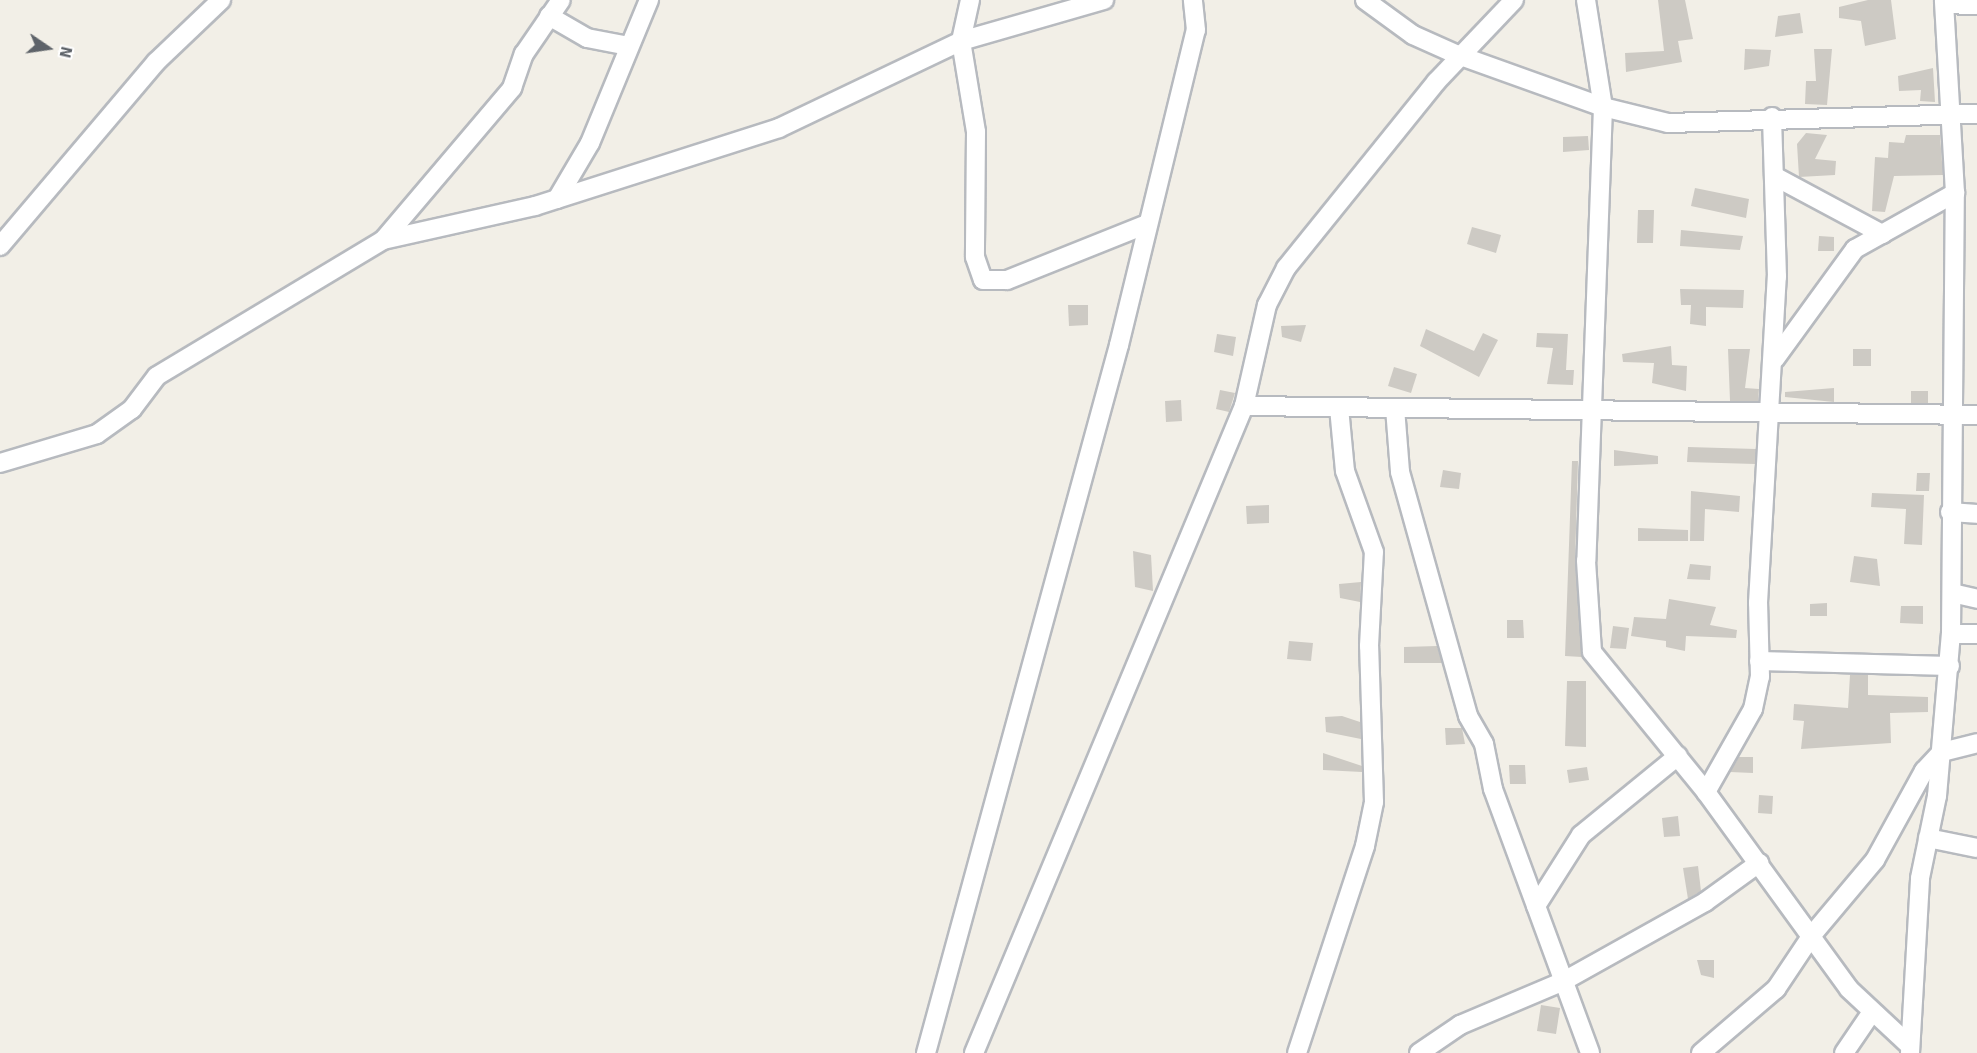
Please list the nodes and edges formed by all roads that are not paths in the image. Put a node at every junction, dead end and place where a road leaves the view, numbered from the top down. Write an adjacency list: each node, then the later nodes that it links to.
1 (221, 0): 28 (street)
2 (561, 0): 14 (street)
3 (649, 0): 16 (street)
4 (970, 0): 15 (street)
5 (1043, 0): 13 (street)
6 (1104, 0): 13 (street)
7 (1193, 0): 25 (street)
8 (1365, 0): 17 (street)
9 (1514, 0): 17 (street)
10 (1586, 0): 18 (street)
11 (1945, 2): 12 (street); 19 (street)
12 (1977, 5)
13 (1062, 12): 15 (street)
14 (549, 16): 16 (street); 27 (street)
15 (961, 41): 24 (street); 25 (street)
16 (629, 46): 24 (street)
17 (1458, 55): 18 (street); 30 (street)
18 (1603, 107): 21 (street); 33 (street)
19 (1952, 114): 20 (street); 21 (street); 23 (street)
20 (1977, 114)
21 (1772, 117): 22 (street)
22 (1774, 176): 26 (street); 29 (street)
23 (1955, 193): 26 (street); 35 (street)
24 (557, 199): 27 (street)
25 (1147, 224): 58 (street)
26 (1882, 234): 29 (street)
27 (383, 240): 37 (street)
28 (0, 246)
29 (1775, 359): 34 (street)
30 (1244, 406): 31 (street); 59 (street)
31 (1339, 407): 32 (street); 60 (street)
32 (1395, 408): 33 (street); 53 (street)
33 (1594, 408): 34 (street); 48 (street)
34 (1766, 414): 35 (street); 44 (street)
35 (1950, 415): 36 (street); 38 (street)
36 (1977, 415)
37 (0, 463)
38 (1950, 512): 39 (street); 40 (street)
39 (1977, 514)
40 (1952, 593): 41 (street); 42 (street)
41 (1977, 599)
42 (1951, 634): 43 (street); 45 (street)
43 (1977, 634)
44 (1760, 661): 45 (street); 49 (street)
45 (1950, 666): 47 (street)
46 (1977, 743): 47 (street)
47 (1942, 752): 50 (street); 54 (street)
48 (1678, 756): 49 (street); 53 (street)
49 (1706, 792): 52 (street)
50 (1928, 838): 51 (street); 57 (street)
51 (1977, 848)
52 (1759, 863): 54 (street); 55 (street)
53 (1536, 906): 55 (street)
54 (1812, 935): 56 (street); 63 (street)
55 (1562, 982): 61 (street); 62 (street)
56 (1872, 1012): 57 (street); 64 (street)
57 (1909, 1049)
58 (926, 1053)
59 (974, 1053)
60 (1297, 1053)
61 (1419, 1053)
62 (1590, 1053)
63 (1701, 1053)
64 (1844, 1053)

